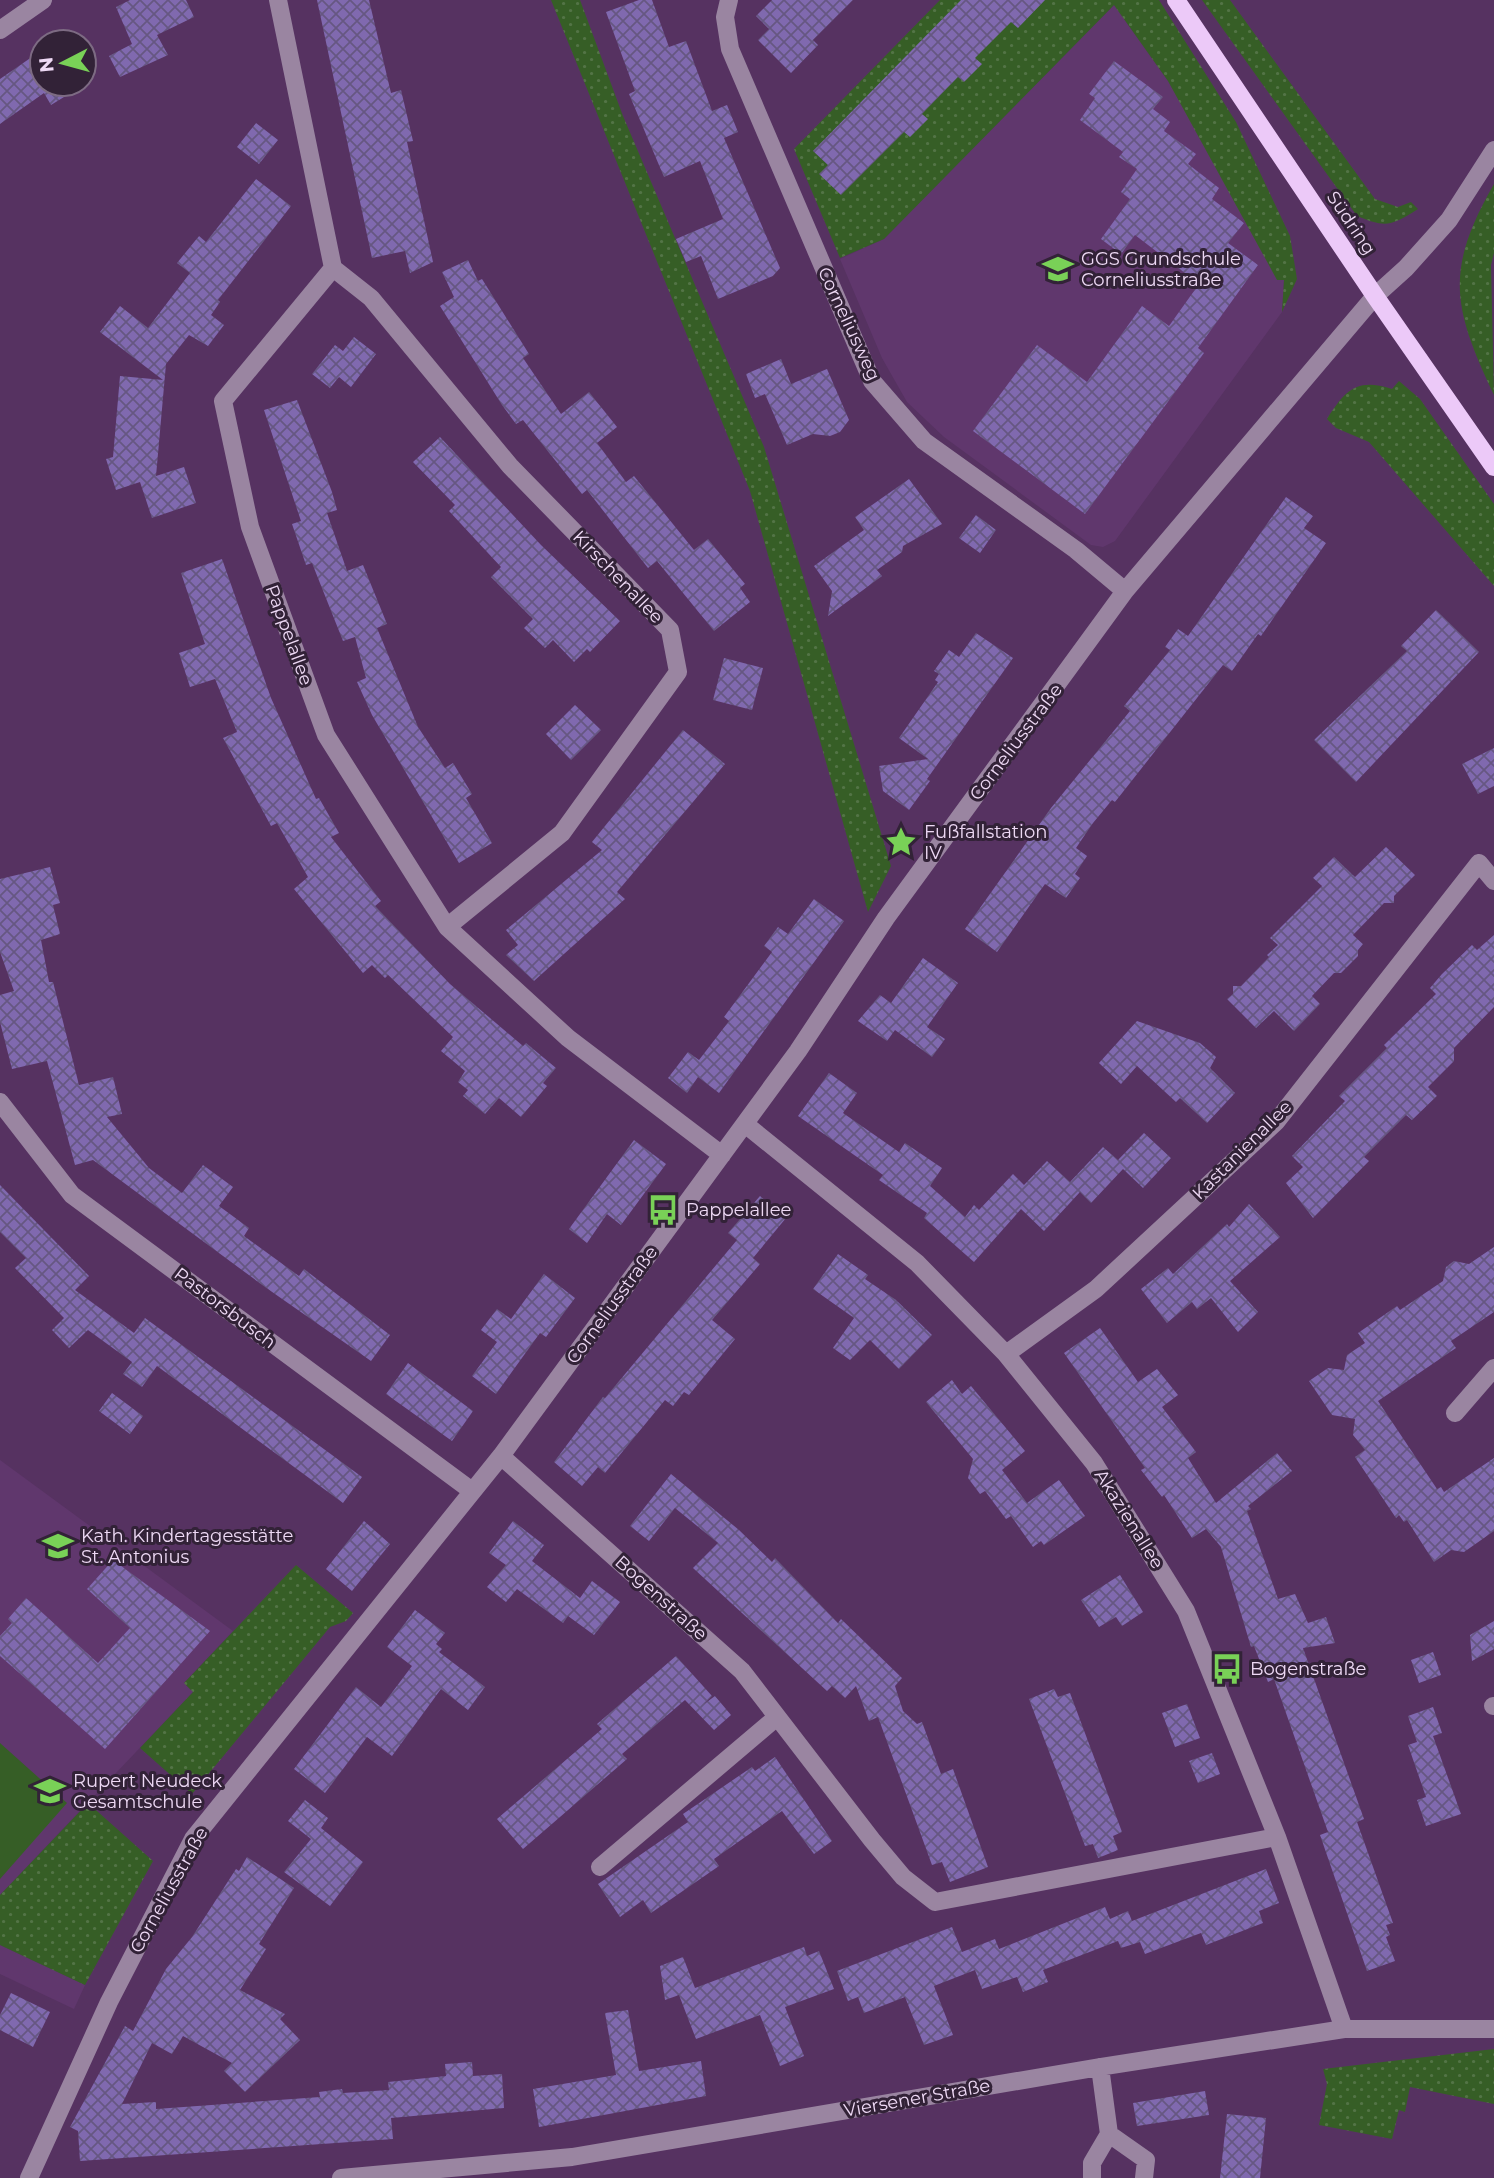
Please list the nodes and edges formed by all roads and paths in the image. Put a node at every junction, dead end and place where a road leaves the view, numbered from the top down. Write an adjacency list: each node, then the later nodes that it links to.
1 (41, 0): 5 (street)
2 (278, 0): 7 (street)
3 (729, 0): 10 (street, Corneliusweg)
4 (1177, 0): 8 (main road, Südring)
5 (0, 30)
6 (1494, 150): 8 (street, Corneliusstraße)
7 (334, 268): 12 (street, Pappelallee); 12 (street, Kirschenallee)
8 (1375, 296): 9 (main road, Südring); 10 (street, Corneliusstraße)
9 (1494, 467)
10 (1125, 591): 14 (street, Corneliusstraße)
11 (1494, 881): 16 (street, Kastanienallee)
12 (447, 927): 15 (street, Pappelallee)
13 (0, 1102): 20 (street, Pastorsbusch)
14 (745, 1124): 15 (street, Corneliusstraße); 16 (street, Akazienallee)
15 (722, 1155): 19 (street, Corneliusstraße)
16 (1006, 1354): 22 (street, Akazienallee)
17 (1494, 1368): 18 (street)
18 (1455, 1413)
19 (501, 1456): 20 (street, Corneliusstraße); 21 (street, Bogenstraße)
20 (472, 1491): 28 (street, Corneliusstraße)
21 (777, 1717): 22 (street, Bogenstraße); 23 (street)
22 (1277, 1837): 24 (street, Akazienallee)
23 (600, 1867)
24 (1344, 2029): 25 (street, Viersener Straße); 26 (street, Viersener Straße)
25 (1494, 2029)
26 (1100, 2067): 27 (street); 29 (street, Viersener Straße)
27 (1109, 2134): 30 (street); 31 (street)
28 (29, 2178)
29 (341, 2178)
30 (1092, 2178)
31 (1144, 2178)

